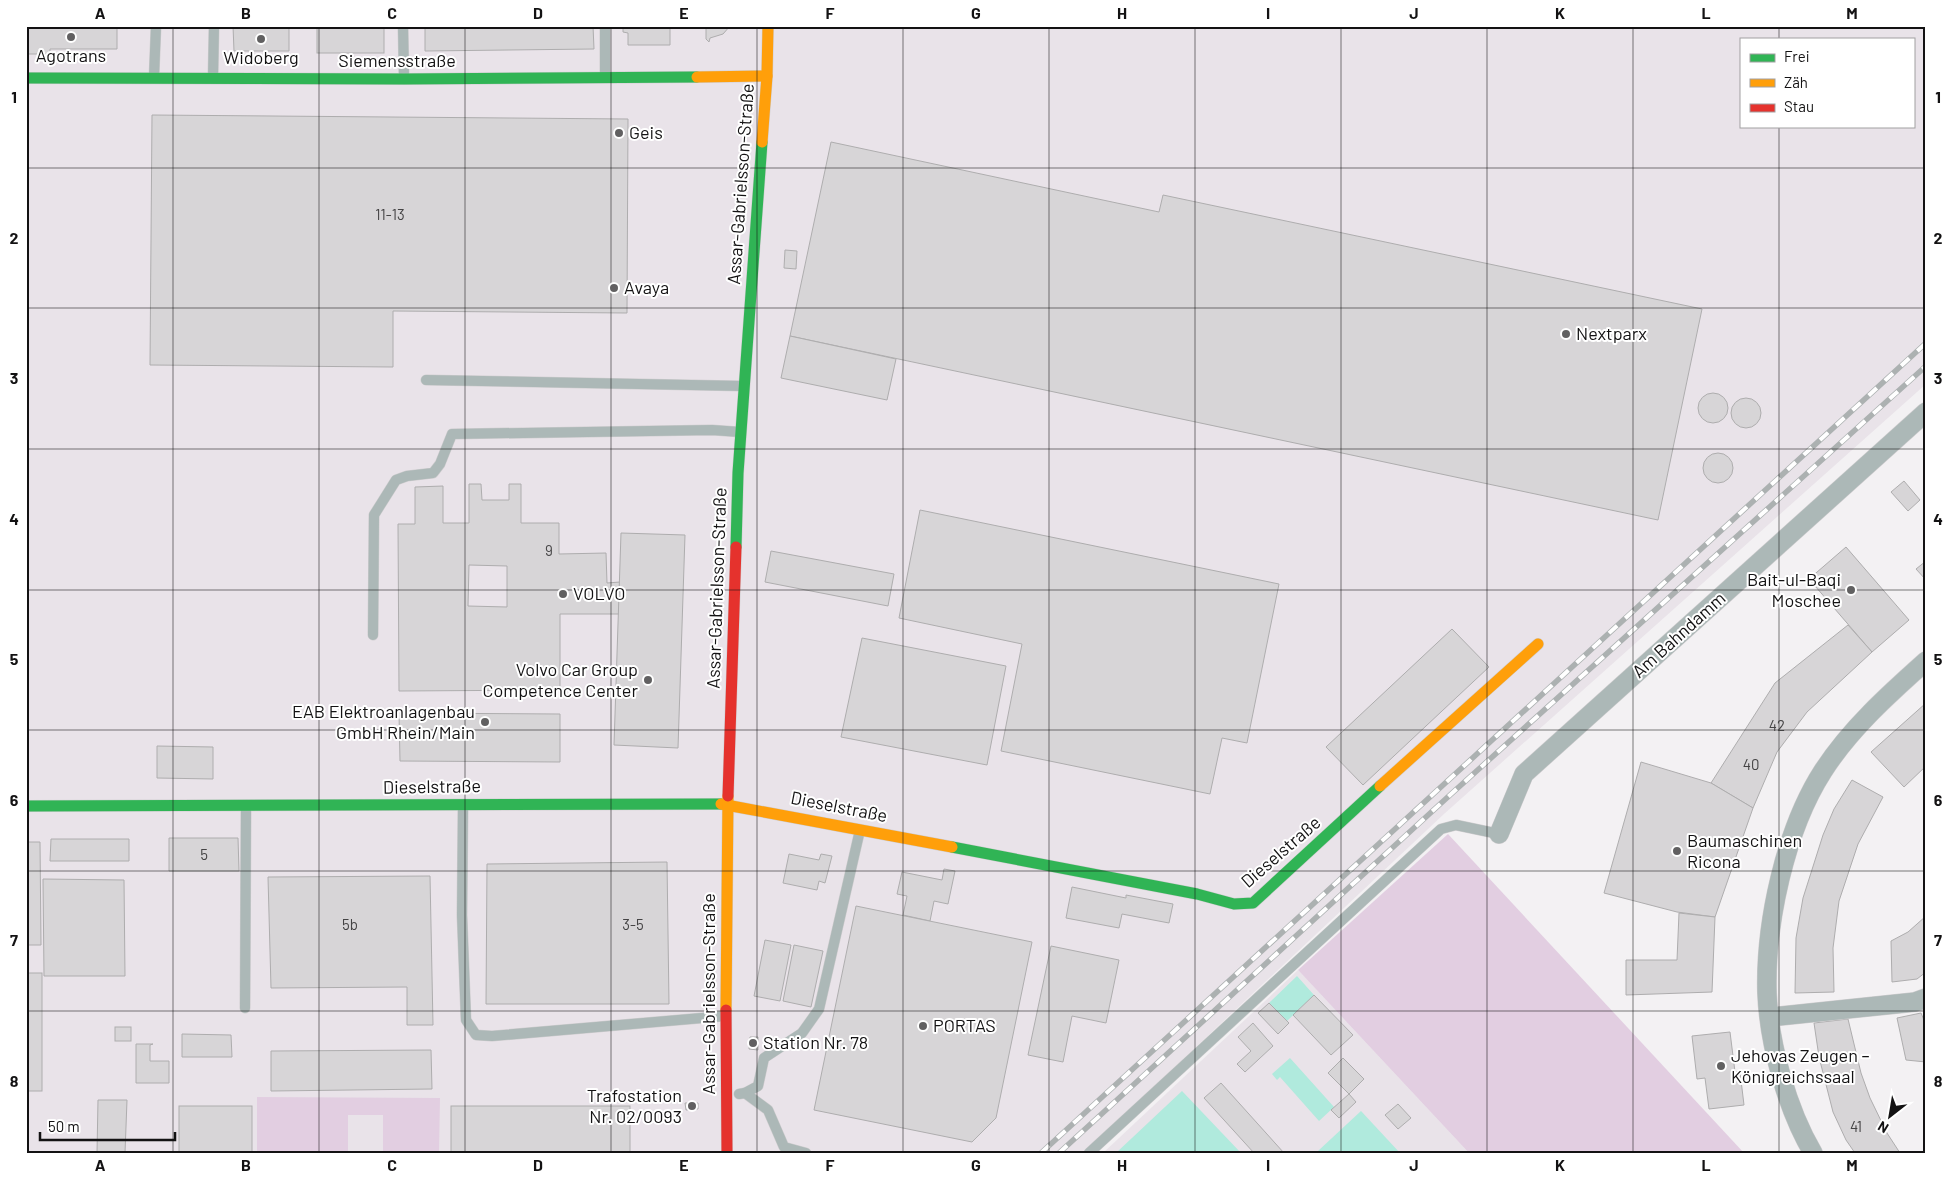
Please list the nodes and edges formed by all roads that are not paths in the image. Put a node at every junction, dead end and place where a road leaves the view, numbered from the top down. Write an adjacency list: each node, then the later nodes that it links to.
1 (156, 26): 8 (lane)
2 (214, 26): 9 (lane)
3 (403, 26): 11 (lane)
4 (605, 26): 10 (lane)
5 (768, 26): 6 (street, Assar-Gabrielsson-Straße)
6 (767, 76): 10 (street, Siemensstraße); 13 (street, Assar-Gabrielsson-Straße)
7 (26, 78): 8 (street, Siemensstraße)
8 (154, 78): 9 (street, Siemensstraße)
9 (213, 78): 11 (street, Siemensstraße)
10 (606, 78): 11 (street, Siemensstraße)
11 (404, 79)
12 (426, 380): 13 (lane)
13 (744, 386): 15 (street, Assar-Gabrielsson-Straße)
14 (1926, 412): 24 (street, Am Bahndamm)
15 (741, 432): 16 (lane); 20 (street, Assar-Gabrielsson-Straße)
16 (373, 635)
17 (1538, 644): 23 (street, Dieselstraße)
18 (1926, 660): 28 (street)
19 (462, 804): 20 (street, Dieselstraße); 21 (street, Dieselstraße); 27 (lane)
20 (728, 804): 23 (street, Dieselstraße); 27 (street, Assar-Gabrielsson-Straße)
21 (246, 805): 22 (street, Dieselstraße); 26 (lane)
22 (26, 806)
23 (860, 829): 29 (lane)
24 (1499, 834): 33 (lane)
25 (1926, 998): 28 (street)
26 (245, 1008)
27 (726, 1016): 30 (street, Assar-Gabrielsson-Straße)
28 (1771, 1017): 34 (street)
29 (745, 1093): 30 (lane); 32 (lane)
30 (726, 1096): 31 (street, Assar-Gabrielsson-Straße)
31 (727, 1153)
32 (806, 1153)
33 (1089, 1153)
34 (1813, 1153)

